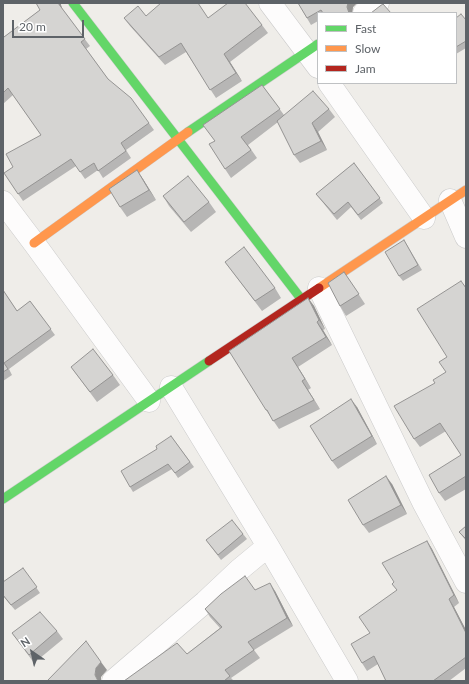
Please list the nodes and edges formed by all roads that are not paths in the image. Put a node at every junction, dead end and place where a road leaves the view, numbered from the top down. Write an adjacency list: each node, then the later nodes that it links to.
1 (73, 3): 7 (street)
2 (270, 3): 5 (street)
3 (378, 3): 4 (street)
4 (365, 12)
5 (314, 54): 7 (street)
6 (330, 84): 10 (street)
7 (178, 139): 12 (street); 14 (street)
8 (458, 195): 10 (street); 11 (street)
9 (3, 202): 12 (street)
10 (424, 218): 13 (street)
11 (466, 237)
12 (34, 243): 16 (street)
13 (319, 288): 14 (street); 19 (street)
14 (302, 300): 15 (street)
15 (171, 388): 16 (street); 18 (street)
16 (149, 402): 17 (street)
17 (5, 494)
18 (268, 546): 20 (street); 21 (street)
19 (466, 582)
20 (343, 679)
21 (112, 681)

